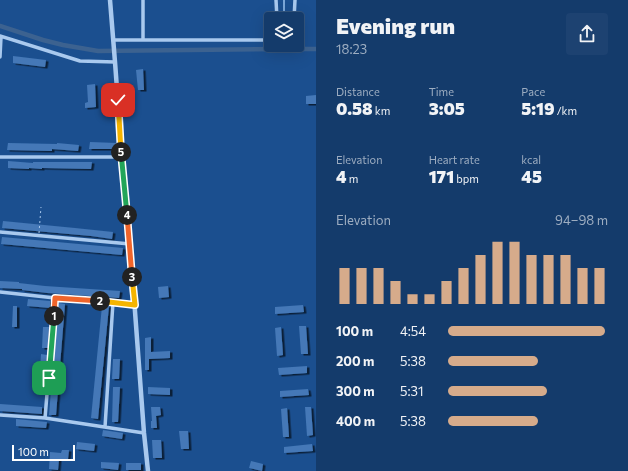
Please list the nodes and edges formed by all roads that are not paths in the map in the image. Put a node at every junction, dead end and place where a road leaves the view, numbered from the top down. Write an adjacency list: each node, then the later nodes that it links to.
1 (110, 0): 10 (street)
2 (144, 0): 8 (street)
3 (276, 0): 5 (street)
4 (295, 0): 6 (street)
5 (277, 12)
6 (294, 12)
7 (0, 36): 11 (street); 12 (street)
8 (143, 40): 9 (street); 10 (street)
9 (264, 40)
10 (113, 43): 12 (street)
11 (0, 57)
12 (115, 60): 14 (street)
13 (0, 157): 14 (street)
14 (122, 157): 16 (street)
15 (0, 232): 16 (street)
16 (130, 244): 20 (street)
17 (0, 292): 18 (street)
18 (55, 298): 19 (street); 22 (street)
19 (113, 302): 20 (street); 23 (street)
20 (135, 305): 24 (street)
21 (0, 415): 22 (street)
22 (45, 418): 23 (street)
23 (105, 427): 24 (street)
24 (144, 433): 25 (street)
25 (148, 471)

